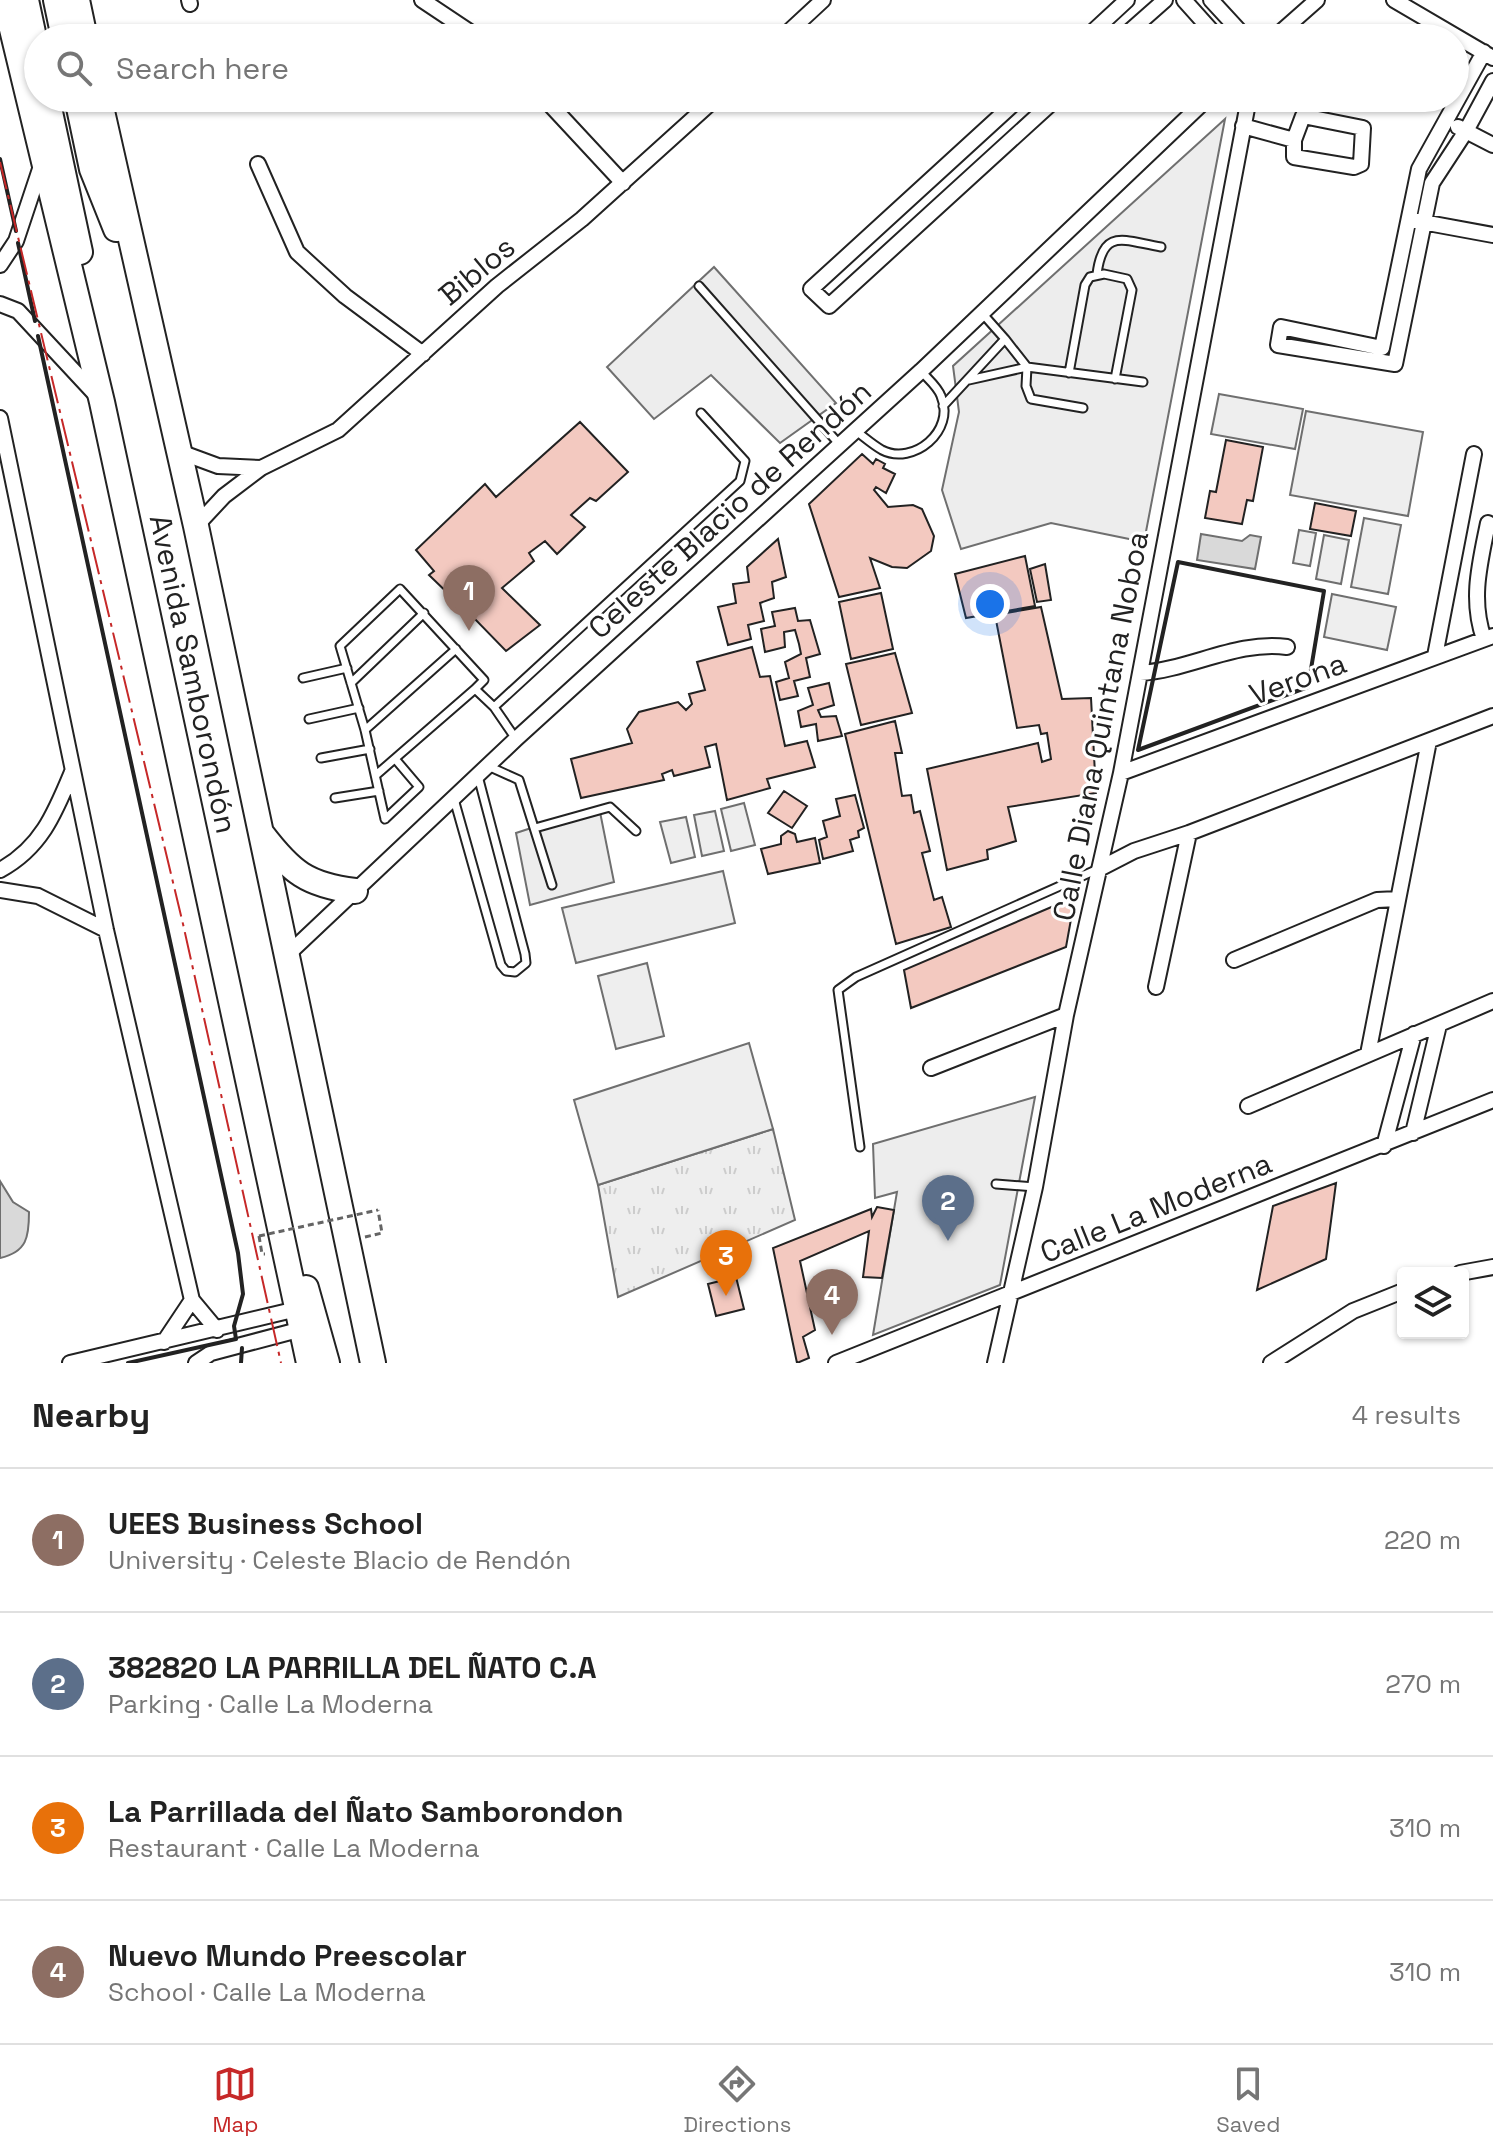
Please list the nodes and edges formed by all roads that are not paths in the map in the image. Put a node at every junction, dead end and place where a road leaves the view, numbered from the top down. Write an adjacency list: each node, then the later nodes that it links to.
1 (5, 0): 26 (highway, Avenida Samborondón)
2 (26, 0): 13 (highway)
3 (56, 0): 14 (highway)
4 (77, 0): 15 (highway)
5 (422, 0): 16 (street)
6 (1127, 0): 18 (street)
7 (1165, 0): 19 (street)
8 (1184, 0): 20 (street)
9 (1211, 0): 21 (street)
10 (1317, 0): 22 (street)
11 (1394, 0): 23 (street)
12 (819, 1): 17 (street)
13 (31, 24)
14 (61, 24)
15 (82, 24)
16 (458, 24)
17 (796, 24)
18 (1101, 24)
19 (1138, 24)
20 (1205, 24)
21 (1233, 24)
22 (1290, 24)
23 (1435, 24)
24 (1469, 44): 25 (street)
25 (1490, 56): 28 (street)
26 (24, 80)
27 (1493, 81): 42 (street)
28 (1469, 87)
29 (31, 112): 46 (highway, Avenida Samborondón)
30 (50, 112): 63 (highway)
31 (80, 112): 59 (highway)
32 (102, 112): 59 (highway, Avenida Samborondón)
33 (557, 112): 49 (street)
34 (701, 112): 49 (street, Biblos)
35 (1005, 112): 45 (street)
36 (1041, 112): 48 (street)
37 (1193, 112): 61 (street, Celeste Blacio de Rendón)
38 (1246, 112): 41 (street, Calle Diana Quintana Noboa)
39 (1452, 112): 40 (street)
40 (1445, 122): 42 (street); 51 (street)
41 (1243, 126): 43 (street); 89 (street, Calle Diana Quintana Noboa)
42 (1466, 131): 44 (street); 52 (street)
43 (1294, 140): 43 (street)
44 (1493, 145)
45 (961, 152): 48 (street); 50 (street)
46 (43, 161): 56 (street); 63 (highway, Avenida Samborondón)
47 (258, 164): 64 (street)
48 (978, 170): 53 (street)
49 (623, 183): 64 (street, Biblos)
50 (902, 206): 53 (street); 53 (street)
51 (1409, 220): 52 (street); 52 (street)
52 (1426, 223): 54 (street)
53 (919, 224)
54 (1493, 235)
55 (1161, 247): 57 (lane)
56 (0, 265)
57 (1097, 274): 67 (lane); 68 (lane)
58 (699, 286): 77 (lane)
59 (145, 302): 78 (highway, Avenida Samborondón)
60 (0, 304): 71 (street)
61 (982, 313): 62 (lane); 66 (street, Celeste Blacio de Rendón)
62 (1005, 339): 65 (lane); 69 (lane)
63 (88, 343): 71 (highway, Avenida Samborondón)
64 (423, 354): 80 (street, Biblos)
65 (1027, 367): 67 (lane); 69 (lane); 73 (lane)
66 (921, 371): 72 (lane); 76 (street, Celeste Blacio de Rendón)
67 (1069, 373): 68 (lane)
68 (1115, 379): 70 (lane)
69 (969, 380): 72 (lane)
70 (1143, 382)
71 (102, 402): 137 (highway, Avenida Samborondón)
72 (943, 406): 76 (lane)
73 (1083, 408)
74 (701, 413): 93 (lane)
75 (0, 418): 104 (street)
76 (856, 431): 77 (street, Celeste Blacio de Rendón)
77 (840, 445): 98 (street, Celeste Blacio de Rendón)
78 (180, 452): 80 (street, Biblos); 82 (highway, Avenida Samborondón)
79 (1474, 454): 87 (street)
80 (261, 468): 82 (street, Biblos)
81 (1488, 523): 84 (street)
82 (196, 526): 111 (highway, Avenida Samborondón)
83 (424, 613): 86 (lane); 88 (lane); 91 (lane)
84 (1488, 638): 87 (street, Verona)
85 (1287, 647): 89 (street)
86 (456, 649): 92 (lane); 97 (lane)
87 (1435, 656): 105 (street, Verona)
88 (347, 668): 90 (lane); 91 (lane)
89 (1140, 673): 105 (street, Calle Diana Quintana Noboa)
90 (303, 678)
91 (351, 683): 94 (lane)
92 (475, 689): 93 (lane); 102 (lane)
93 (494, 707): 98 (lane)
94 (359, 708): 96 (lane); 97 (lane)
95 (1493, 716): 99 (street)
96 (309, 719)
97 (365, 730): 100 (lane)
98 (516, 739): 103 (street, Celeste Blacio de Rendón)
99 (1429, 741): 113 (street); 119 (street)
100 (370, 749): 101 (lane); 106 (lane)
101 (321, 758)
102 (396, 760): 106 (lane); 107 (lane)
103 (483, 771): 109 (street, Celeste Blacio de Rendón); 109 (lane); 110 (lane)
104 (72, 772): 115 (street); 120 (street)
105 (1121, 773): 114 (street, Calle Diana Quintana Noboa)
106 (376, 775): 107 (lane)
107 (379, 791): 108 (lane)
108 (335, 798)
109 (454, 799): 118 (street, Celeste Blacio de Rendón)
110 (535, 828): 112 (lane); 116 (lane)
111 (260, 831): 118 (highway); 121 (highway, Avenida Samborondón)
112 (636, 831)
113 (1189, 833): 114 (street); 123 (street)
114 (1101, 868): 125 (street, Calle Diana Quintana Noboa); 134 (lane)
115 (0, 870)
116 (552, 885)
117 (0, 890): 120 (street)
118 (355, 891): 121 (street, Celeste Blacio de Rendón)
119 (1398, 899): 122 (street); 128 (street)
120 (106, 930): 142 (street)
121 (285, 957): 150 (highway, Avenida Samborondón)
122 (1234, 960)
123 (1156, 987)
124 (1492, 998): 126 (street)
125 (1066, 1015): 129 (street); 136 (street, Calle Diana Quintana Noboa)
126 (1439, 1025): 127 (street); 132 (street)
127 (1414, 1034): 128 (street); 133 (street)
128 (1368, 1054): 131 (street)
129 (931, 1068)
130 (1493, 1100): 132 (street, Calle La Moderna)
131 (1248, 1106)
132 (1413, 1133): 133 (street, Calle La Moderna)
133 (1384, 1146): 140 (street, Calle La Moderna)
134 (860, 1147)
135 (996, 1184): 136 (lane)
136 (1035, 1187): 140 (street, Calle Diana Quintana Noboa)
137 (271, 1191): 143 (highway, Avenida Samborondón); 149 (highway)
138 (1493, 1267): 139 (street)
139 (1469, 1271)
140 (1013, 1293): 151 (street, Calle La Moderna); 152 (street, Calle Diana Quintana Noboa)
141 (1397, 1293): 153 (street)
142 (192, 1300): 144 (street); 145 (street)
143 (300, 1319): 144 (street); 147 (street); 148 (highway, Avenida Samborondón)
144 (217, 1330): 145 (street)
145 (164, 1342): 146 (street)
146 (70, 1363)
147 (196, 1363)
148 (309, 1363)
149 (327, 1363)
150 (373, 1363)
151 (836, 1363)
152 (995, 1363)
153 (1271, 1363)

